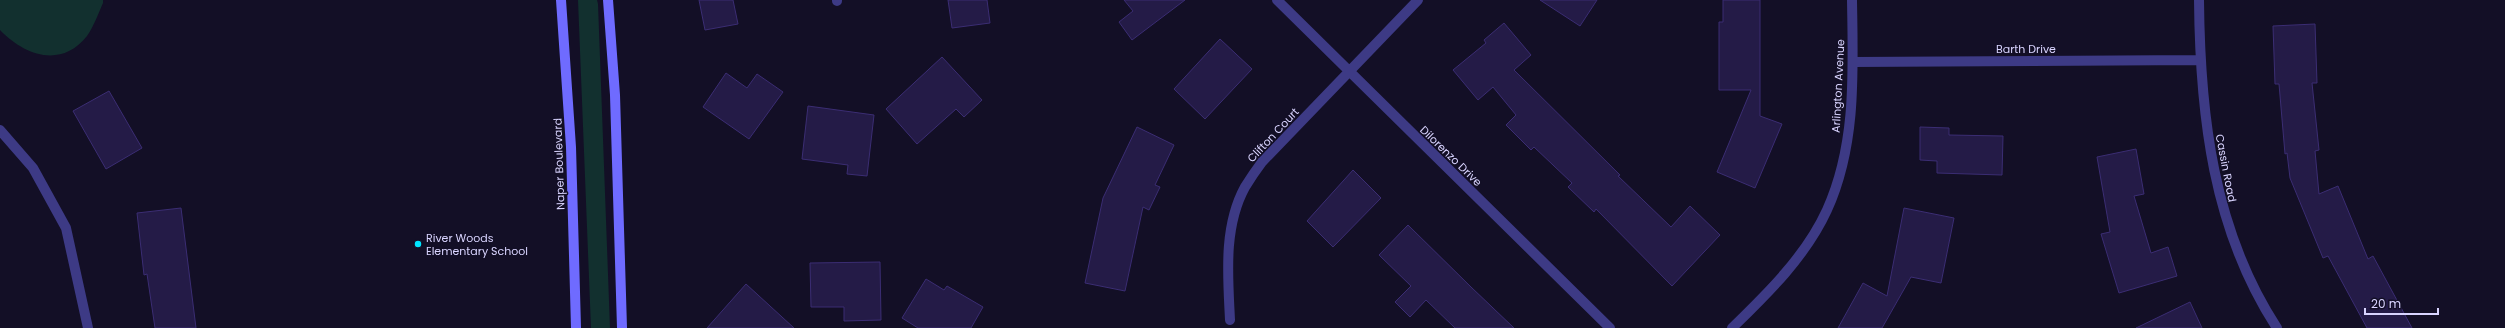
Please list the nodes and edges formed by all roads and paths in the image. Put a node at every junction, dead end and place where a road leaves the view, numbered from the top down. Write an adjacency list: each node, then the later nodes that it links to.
1 (561, 0): 13 (main road, Naper Boulevard)
2 (608, 0): 14 (main road)
3 (1276, 0): 9 (street, Dilorenzo Drive)
4 (1418, 0): 9 (street, Clifton Court)
5 (1852, 0): 8 (street, Arlington Avenue)
6 (2199, 0): 7 (street, Cassin Road)
7 (2200, 60): 8 (street, Barth Drive); 17 (street, Cassin Road)
8 (1853, 62): 16 (street, Arlington Avenue)
9 (1349, 73): 11 (street, Clifton Court); 15 (street, Dilorenzo Drive)
10 (0, 130): 12 (street)
11 (1230, 320)
12 (88, 328)
13 (576, 328)
14 (622, 328)
15 (1610, 328)
16 (1732, 328)
17 (2278, 328)

